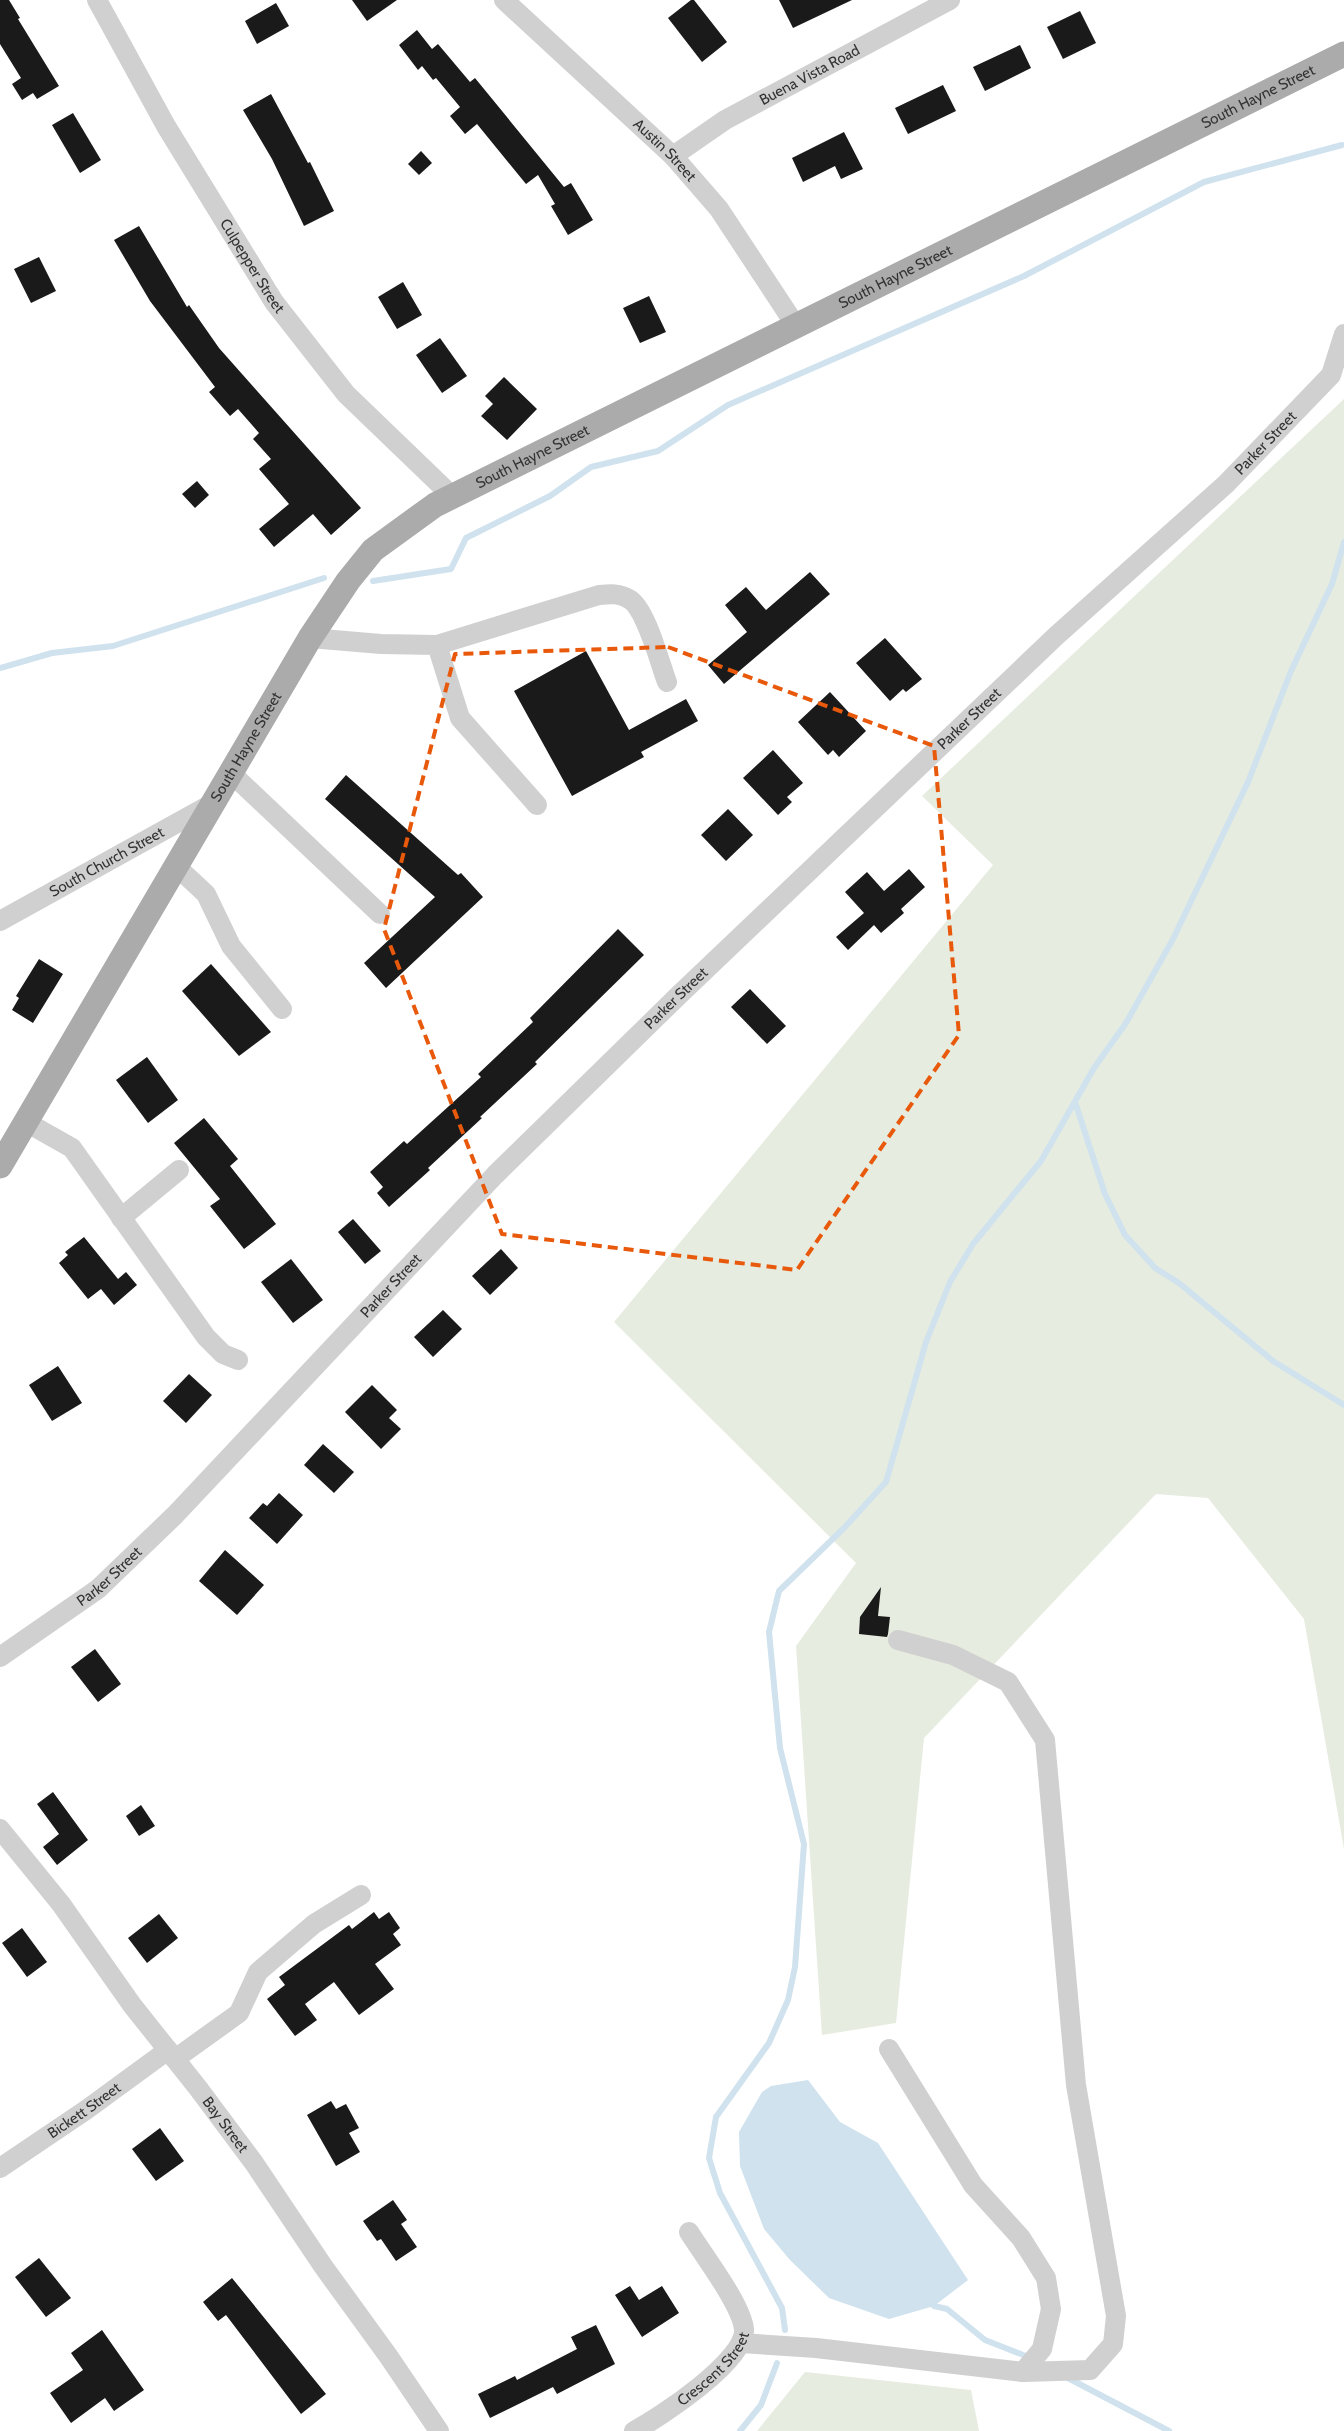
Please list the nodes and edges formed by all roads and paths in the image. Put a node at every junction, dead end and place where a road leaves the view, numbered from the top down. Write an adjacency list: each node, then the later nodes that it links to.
1 (97, 0): 8 (street, Culpepper Street)
2 (504, 0): 5 (street, Austin Street)
3 (950, 0): 5 (street, Buena Vista Road)
4 (1344, 54): 6 (main road, South Hayne Street)
5 (673, 156): 6 (street, Austin Street)
6 (796, 326): 8 (main road, South Hayne Street)
7 (1344, 334): 25 (street, Parker Street)
8 (452, 496): 9 (main road, South Hayne Street)
9 (310, 638): 10 (street); 12 (main road, South Hayne Street)
10 (437, 645): 11 (street); 14 (street)
11 (667, 682)
12 (232, 774): 13 (main road, South Hayne Street); 16 (street)
13 (215, 802): 15 (main road, South Hayne Street); 17 (street, South Church Street)
14 (536, 805)
15 (177, 867): 18 (street); 19 (main road, South Hayne Street)
16 (380, 914)
17 (0, 921)
18 (282, 1009)
19 (26, 1122): 20 (main road, South Hayne Street); 22 (street)
20 (0, 1166)
21 (179, 1170): 22 (street)
22 (121, 1218): 23 (street)
23 (238, 1360)
24 (898, 1640): 33 (street)
25 (0, 1657)
26 (0, 1829): 29 (street, Bay Street)
27 (361, 1895): 29 (street, Bickett Street)
28 (889, 2049): 33 (street)
29 (172, 2055): 30 (street, Bickett Street); 34 (street, Bay Street)
30 (0, 2168)
31 (690, 2232): 32 (street, Crescent Street)
32 (741, 2343): 33 (street); 35 (street, Crescent Street)
33 (1023, 2372)
34 (439, 2431)
35 (634, 2431)

